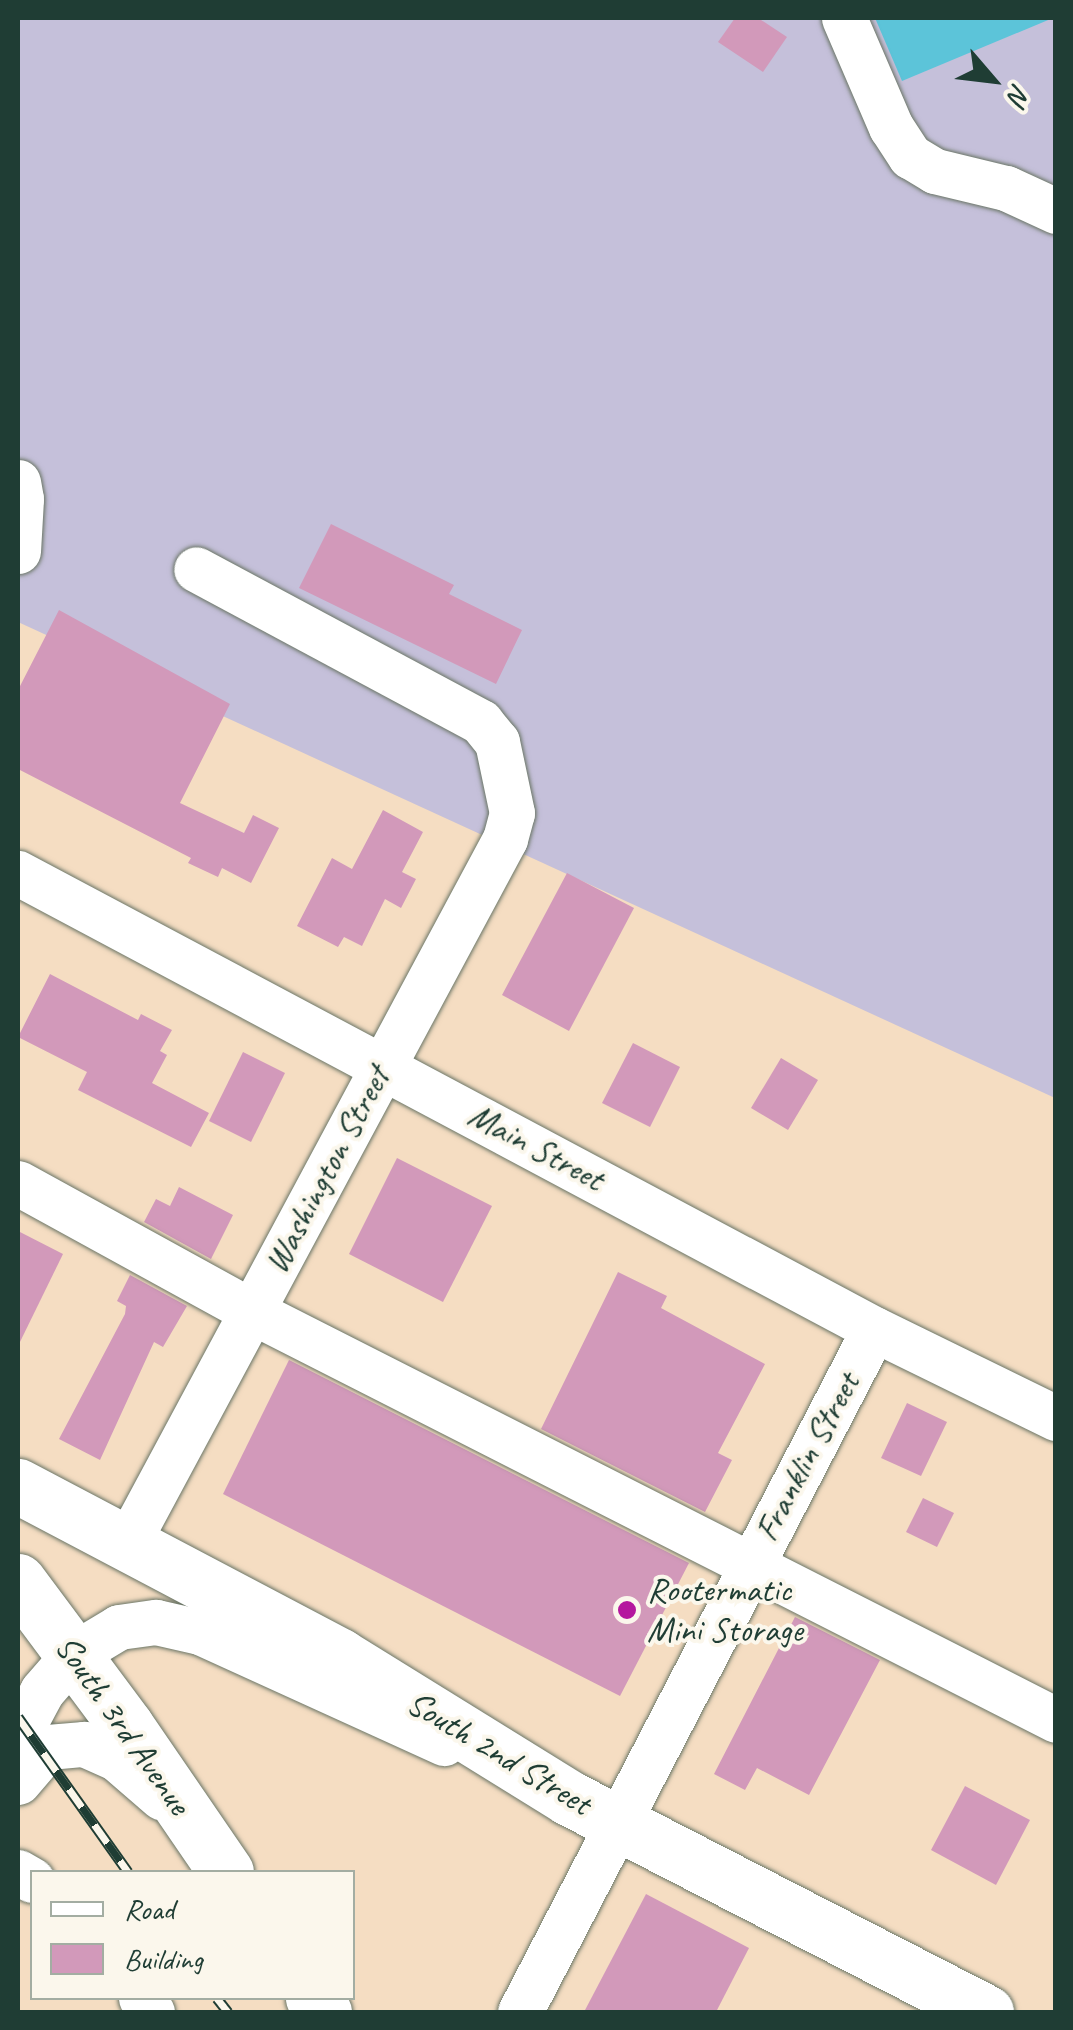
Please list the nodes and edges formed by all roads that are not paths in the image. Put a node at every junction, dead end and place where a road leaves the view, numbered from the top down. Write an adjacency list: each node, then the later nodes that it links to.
1 (844, 18): 2 (street)
2 (1056, 211)
3 (18, 482): 4 (street)
4 (18, 551)
5 (196, 569): 7 (street, Washington Street)
6 (18, 872): 7 (street, Main Street)
7 (384, 1065): 9 (street, Washington Street); 10 (street, Main Street)
8 (18, 1182): 9 (street)
9 (252, 1311): 13 (street, Washington Street); 14 (street)
10 (874, 1329): 11 (street, Main Street); 14 (street, Franklin Street)
11 (1056, 1418)
12 (18, 1486): 13 (main road, South 2nd Street)
13 (128, 1542): 20 (main road, South 2nd Street)
14 (750, 1565): 17 (street); 20 (street, Franklin Street)
15 (18, 1581): 16 (main road, South 3rd Avenue)
16 (74, 1654): 18 (street); 20 (street); 21 (main road, South 3rd Avenue)
17 (1056, 1720)
18 (18, 1736)
19 (18, 1782): 21 (street)
20 (592, 1811): 22 (street, Franklin Street); 23 (main road, South 2nd Street)
21 (214, 1856)
22 (520, 2012)
23 (986, 2012)

